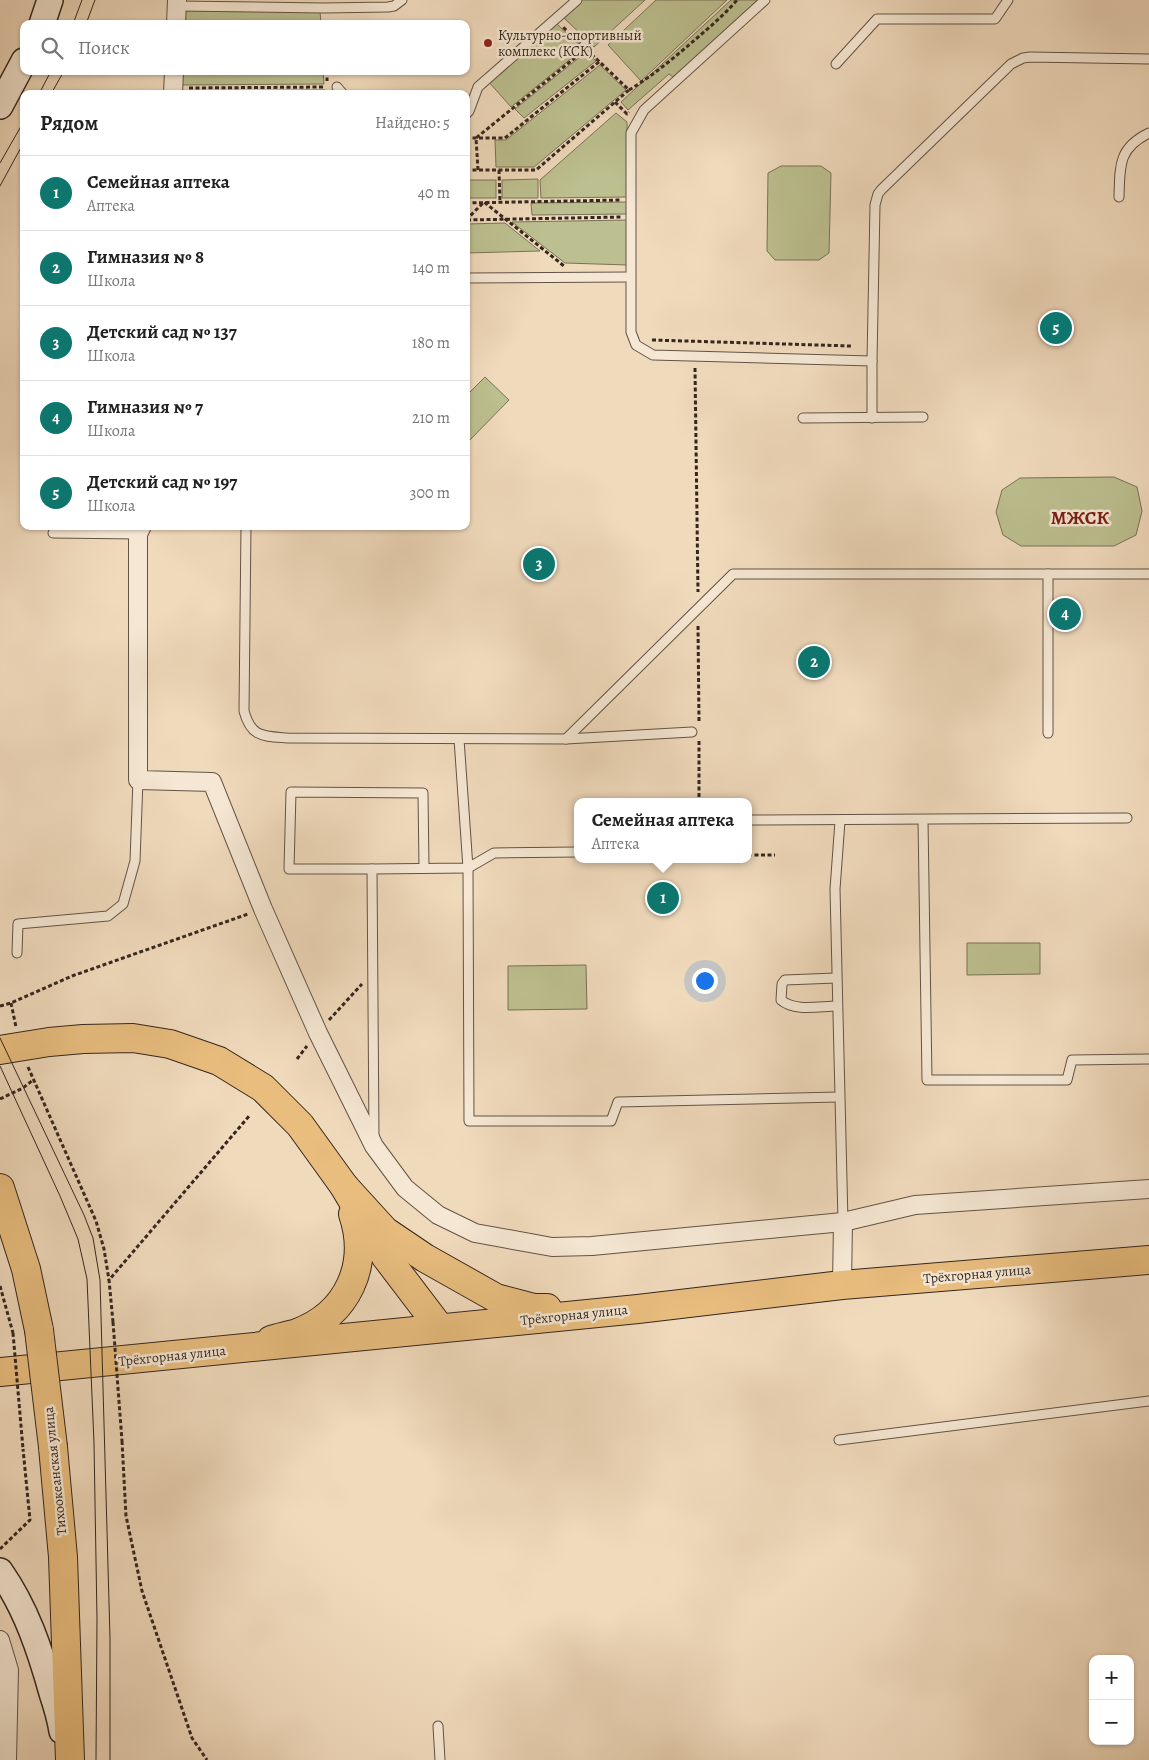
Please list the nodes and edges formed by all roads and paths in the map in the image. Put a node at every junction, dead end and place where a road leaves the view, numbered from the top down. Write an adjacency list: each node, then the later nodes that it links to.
1 (50, 0): 11 (main road)
2 (402, 0): 8 (lane)
3 (577, 0): 10 (lane)
4 (736, 0): 19 (path)
5 (765, 0): 29 (lane)
6 (1008, 0): 15 (lane)
7 (286, 4): 8 (lane); 9 (lane)
8 (324, 4)
9 (177, 10)
10 (555, 19): 12 (path); 21 (lane)
11 (43, 20)
12 (586, 49): 14 (path); 24 (path)
13 (1149, 59): 43 (lane)
14 (600, 62): 19 (path); 24 (path)
15 (836, 64)
16 (20, 68): 20 (main road)
17 (174, 84): 18 (path)
18 (340, 90)
19 (630, 90): 27 (path)
20 (0, 106)
21 (470, 108)
22 (1149, 133): 28 (lane)
23 (470, 138): 24 (path)
24 (476, 138): 26 (path)
25 (470, 170): 26 (path)
26 (478, 170): 27 (path)
27 (499, 170): 32 (path)
28 (1119, 197)
29 (630, 200): 32 (path); 34 (lane)
30 (470, 202): 31 (path)
31 (484, 202): 32 (path); 33 (path); 35 (path)
32 (500, 202)
33 (470, 216)
34 (630, 216): 35 (path); 38 (lane)
35 (504, 219): 36 (path); 37 (path)
36 (470, 220)
37 (573, 266)
38 (630, 277): 39 (lane); 43 (lane)
39 (470, 278)
40 (652, 340): 41 (path)
41 (850, 346)
42 (695, 360): 52 (path)
43 (872, 361): 45 (lane)
44 (803, 418): 45 (lane)
45 (872, 418): 46 (lane)
46 (923, 418)
47 (140, 530): 49 (lane); 58 (street)
48 (246, 530): 56 (lane)
49 (53, 533)
50 (1048, 574): 51 (lane); 52 (lane); 55 (lane)
51 (1149, 574)
52 (698, 608): 53 (path); 57 (lane)
53 (698, 724)
54 (695, 733): 57 (lane); 59 (path)
55 (1048, 734)
56 (459, 739): 57 (lane); 68 (lane)
57 (566, 739)
58 (138, 780): 70 (street); 71 (lane)
59 (699, 798)
60 (1127, 818): 62 (lane)
61 (752, 820): 63 (lane)
62 (923, 820): 63 (lane); 80 (lane)
63 (840, 821): 73 (lane)
64 (574, 852): 68 (lane)
65 (752, 855): 66 (path)
66 (775, 855)
67 (424, 868): 68 (lane); 69 (lane); 69 (lane)
68 (468, 868): 82 (lane)
69 (372, 869): 72 (lane)
70 (263, 909): 74 (path); 77 (street)
71 (17, 953)
72 (373, 972): 77 (path); 85 (lane)
73 (836, 978): 76 (lane); 76 (lane)
74 (11, 1003): 75 (path); 78 (path)
75 (0, 1006)
76 (837, 1006): 82 (lane)
77 (318, 1033): 79 (path); 85 (street)
78 (10, 1048): 81 (path); 86 (main road)
79 (297, 1059)
80 (1149, 1059)
81 (33, 1080): 83 (path); 91 (path)
82 (839, 1097): 89 (lane)
83 (0, 1099)
84 (250, 1114): 91 (path)
85 (374, 1146): 89 (street)
86 (344, 1186): 94 (main road); 95 (main road); 97 (main road)
87 (0, 1188): 96 (main road, Тихоокеанская улица)
88 (1149, 1189): 89 (street)
89 (842, 1222): 92 (street)
90 (1149, 1260): 92 (main road, Трёхгорная улица)
91 (109, 1280): 108 (path, bridge)
92 (842, 1285): 94 (main road, Трёхгорная улица)
93 (0, 1286): 96 (path)
94 (638, 1309): 95 (main road, Трёхгорная улица)
95 (440, 1328): 97 (main road, Трёхгорная улица)
96 (26, 1331): 101 (path, bridge); 107 (main road, Тихоокеанская улица, bridge)
97 (208, 1353): 98 (main road, Трёхгорная улица)
98 (0, 1372)
99 (1149, 1401): 100 (lane)
100 (839, 1440)
101 (0, 1549)
102 (0, 1571): 106 (main road)
103 (0, 1640): 105 (street)
104 (438, 1726): 109 (lane)
105 (7, 1760)
106 (66, 1760)
107 (70, 1760)
108 (207, 1760)
109 (440, 1760)

